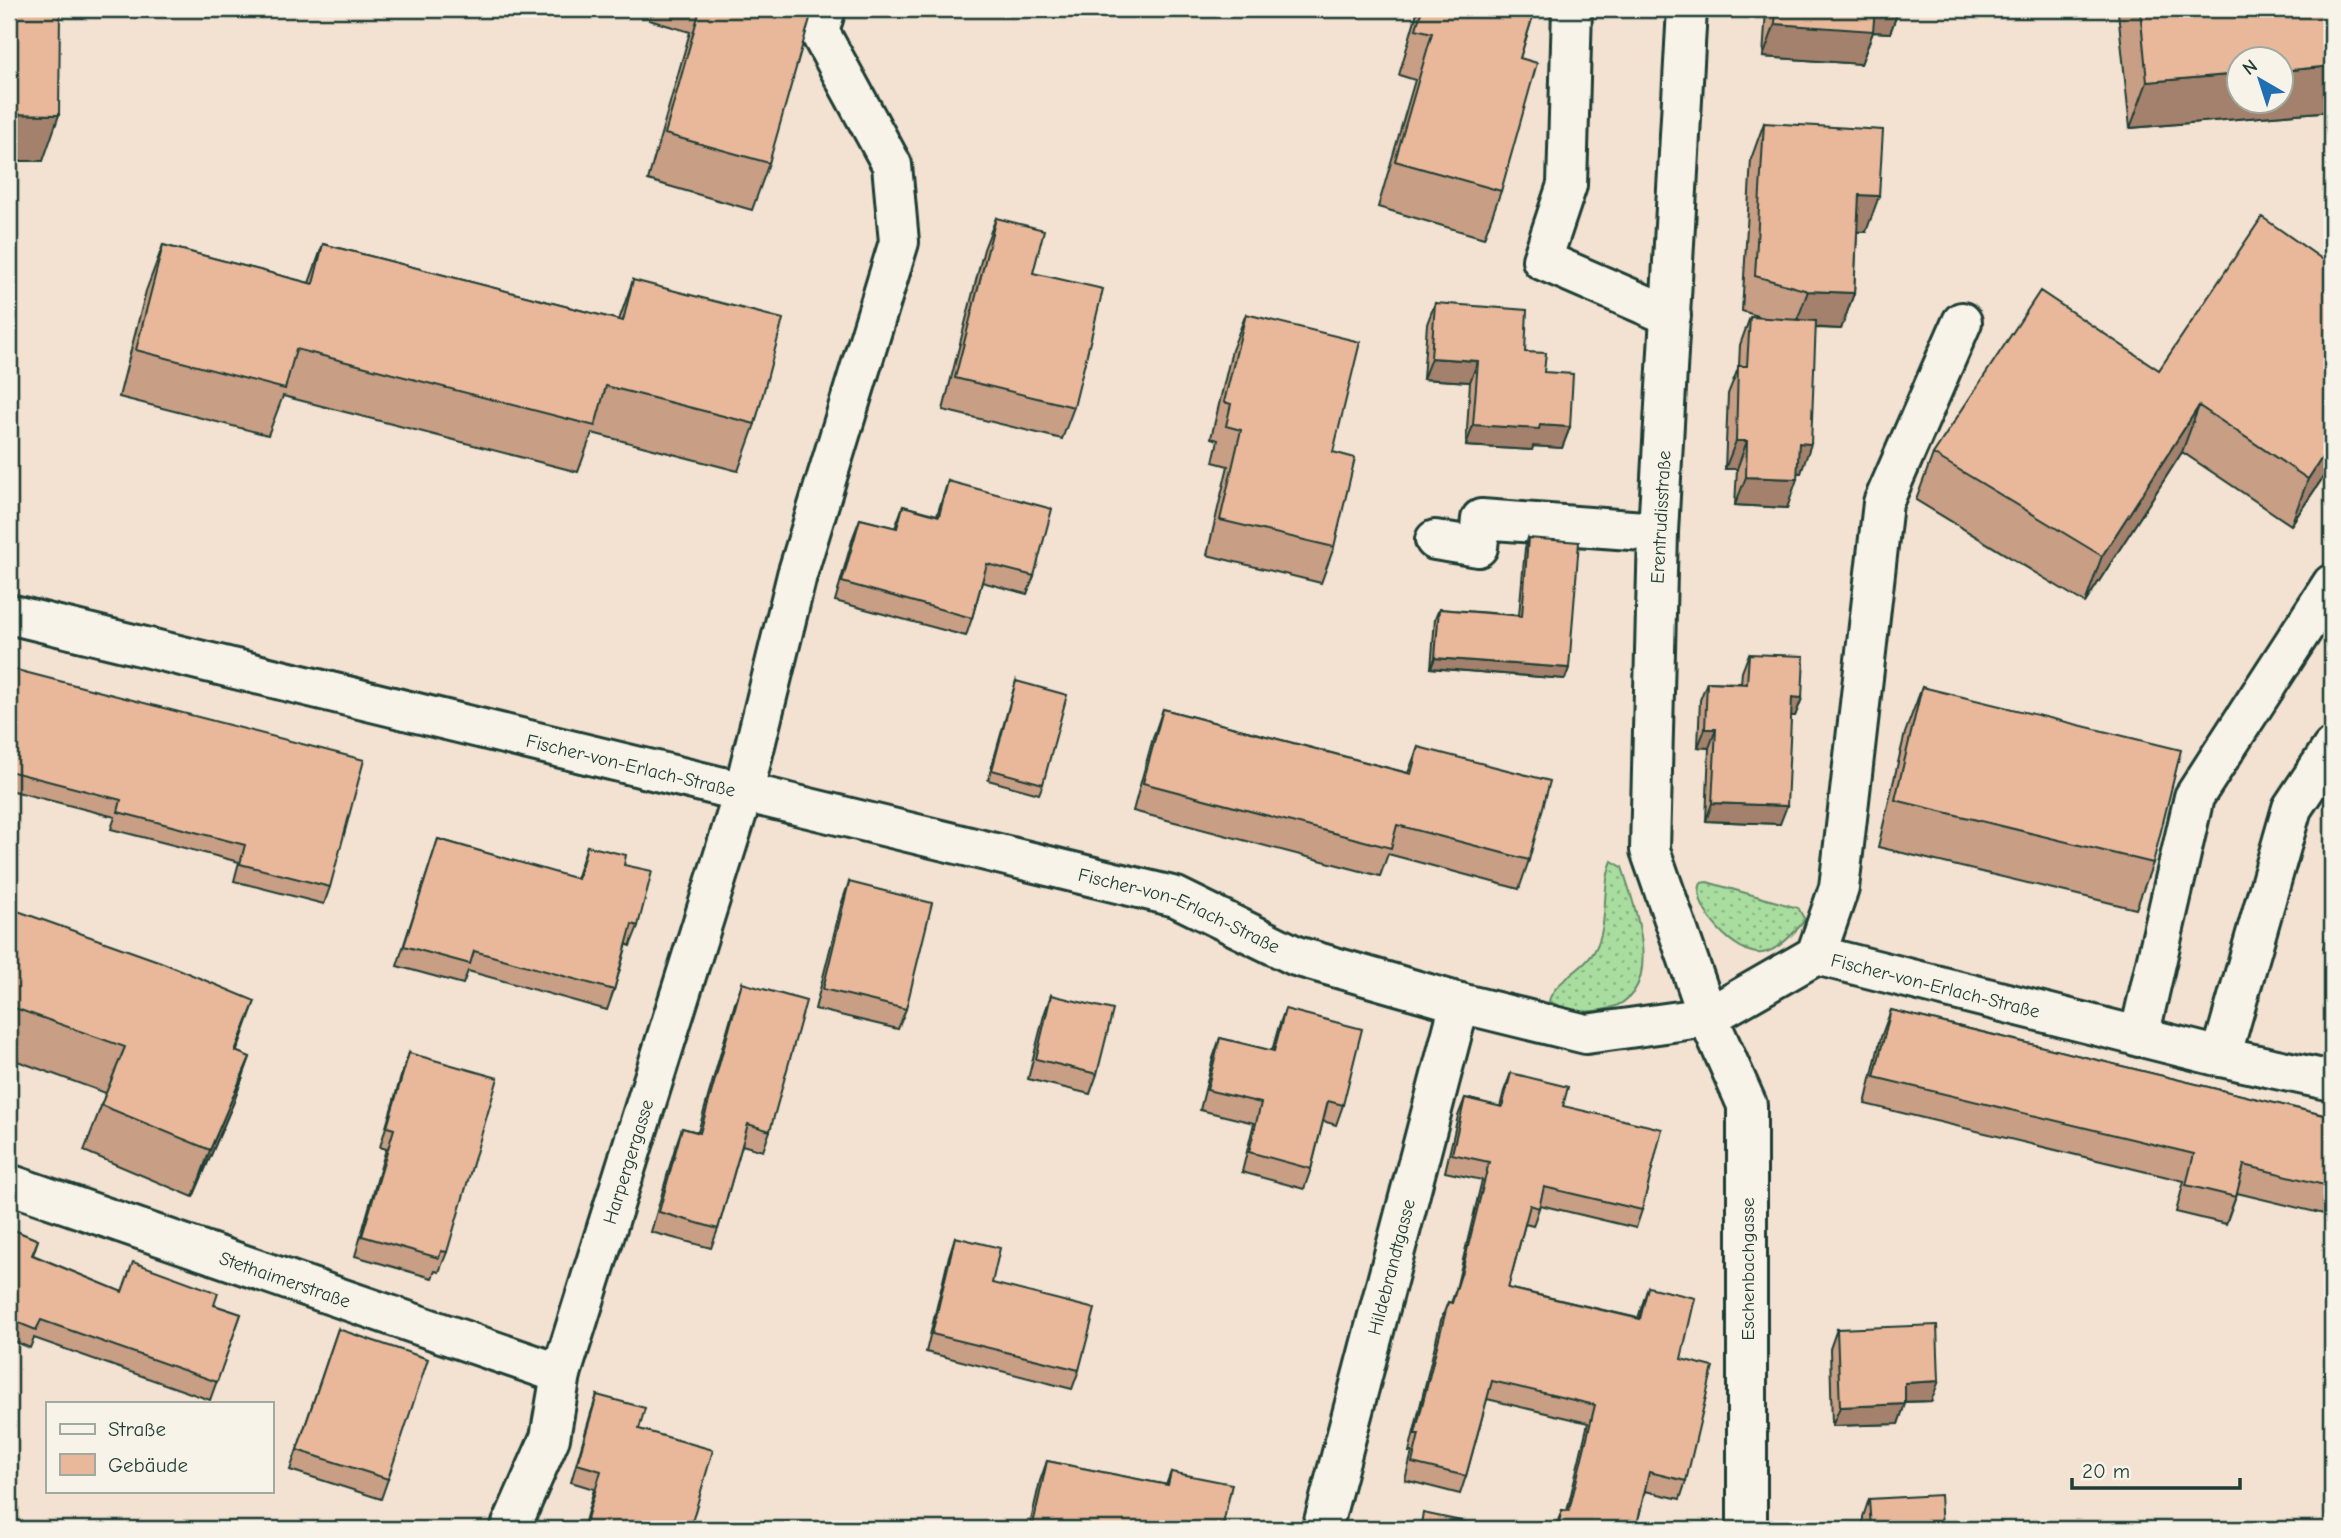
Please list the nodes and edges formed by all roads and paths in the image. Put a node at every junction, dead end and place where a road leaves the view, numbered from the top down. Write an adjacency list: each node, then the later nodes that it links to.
1 (826, 9): 11 (street, Harpergergasse)
2 (1572, 9): 4 (street)
3 (1687, 9): 4 (street, Erentrudisstraße)
4 (1671, 316): 6 (street, Erentrudisstraße)
5 (1962, 322): 12 (street)
6 (1658, 532): 7 (street); 14 (street, Erentrudisstraße)
7 (1435, 540)
8 (2332, 584): 15 (street)
9 (9, 614): 11 (street, Fischer-von-Erlach-Straße)
10 (2332, 748): 16 (street)
11 (743, 794): 13 (street, Fischer-von-Erlach-Straße); 19 (street, Harpergergasse)
12 (1816, 955): 14 (street, Fischer-von-Erlach-Straße); 15 (street, Fischer-von-Erlach-Straße)
13 (1460, 1003): 14 (street, Fischer-von-Erlach-Straße); 21 (street, Hildebrandtgasse)
14 (1708, 1017): 22 (street, Eschenbachgasse)
15 (2139, 1037): 16 (street, Fischer-von-Erlach-Straße)
16 (2221, 1057): 17 (street, Fischer-von-Erlach-Straße)
17 (2332, 1081)
18 (9, 1184): 19 (street, Stethaimerstraße)
19 (561, 1374): 20 (street, Harpergergasse)
20 (510, 1529)
21 (1322, 1529)
22 (1747, 1529)

